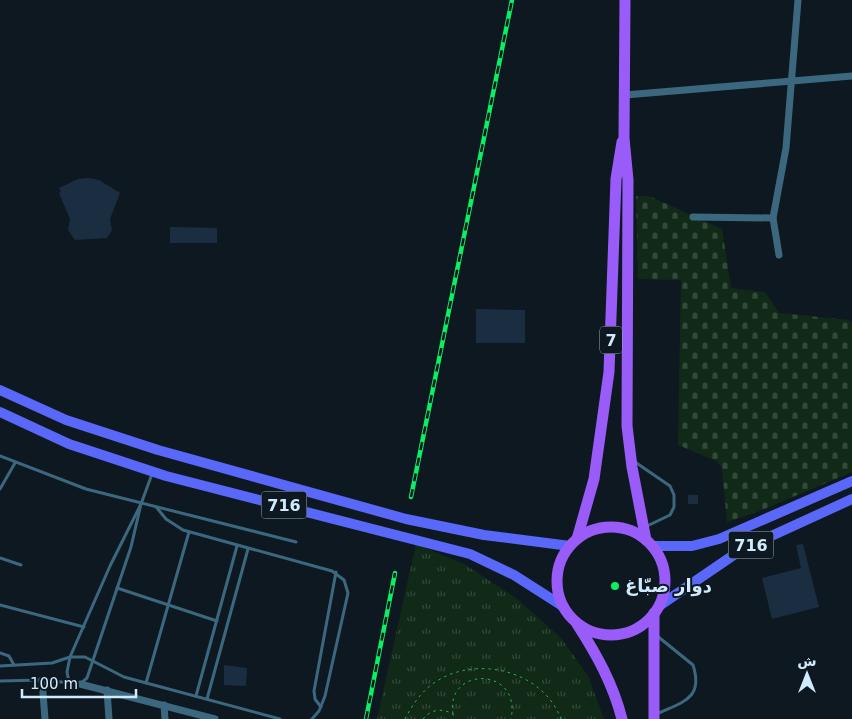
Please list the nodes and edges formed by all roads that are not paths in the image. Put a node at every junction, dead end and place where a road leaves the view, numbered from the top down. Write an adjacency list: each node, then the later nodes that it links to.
1 (625, 0): 5 (highway, 7)
2 (798, 0): 4 (street)
3 (852, 76): 4 (street)
4 (793, 80): 5 (street); 8 (street)
5 (625, 95): 6 (highway, 7)
6 (624, 138): 13 (highway, 7); 24 (highway, 7)
7 (693, 218): 8 (street)
8 (773, 218): 9 (street)
9 (779, 255)
10 (0, 390): 24 (main road, 716)
11 (0, 412): 15 (main road, 716)
12 (0, 456): 14 (lane)
13 (630, 459): 22 (highway, 7); 22 (lane)
14 (15, 463): 17 (lane); 19 (lane)
15 (153, 472): 19 (lane); 33 (main road, 716)
16 (852, 481): 22 (main road, 716)
17 (0, 489)
18 (852, 499): 34 (main road, 716)
19 (141, 504): 20 (lane); 30 (lane); 37 (lane)
20 (157, 508): 21 (lane); 23 (lane)
21 (189, 532): 25 (lane); 32 (lane)
22 (647, 538): 24 (highway); 34 (highway, 7)
23 (296, 542)
24 (573, 543): 33 (highway, 7)
25 (237, 546): 26 (lane); 35 (lane)
26 (248, 549): 29 (lane); 51 (lane)
27 (0, 558): 28 (lane)
28 (21, 565)
29 (336, 572): 53 (lane); 53 (lane)
30 (117, 588): 32 (lane); 41 (lane)
31 (0, 604): 37 (lane)
32 (168, 606): 35 (lane); 47 (lane)
33 (564, 607): 36 (highway, 7)
34 (657, 610): 36 (highway, 7); 38 (highway, 7)
35 (216, 621): 50 (lane)
36 (575, 621): 61 (highway, 7)
37 (84, 627): 40 (lane)
38 (654, 633): 54 (highway, 7); 54 (lane)
39 (0, 653): 42 (lane)
40 (70, 657): 41 (lane); 42 (lane); 46 (lane)
41 (92, 661): 47 (lane); 48 (lane)
42 (14, 665): 43 (lane)
43 (0, 666)
44 (42, 680): 45 (lane); 46 (lane); 55 (street)
45 (0, 681)
46 (69, 682): 48 (lane)
47 (146, 683): 50 (lane)
48 (80, 684): 49 (street)
49 (107, 690): 52 (street); 56 (street)
50 (196, 696): 51 (lane)
51 (207, 699): 59 (lane)
52 (164, 705): 57 (street); 58 (street)
53 (321, 707): 60 (lane)
54 (655, 717)
55 (44, 719)
56 (109, 719)
57 (165, 719)
58 (215, 719)
59 (280, 719)
60 (312, 719)
61 (622, 719)

